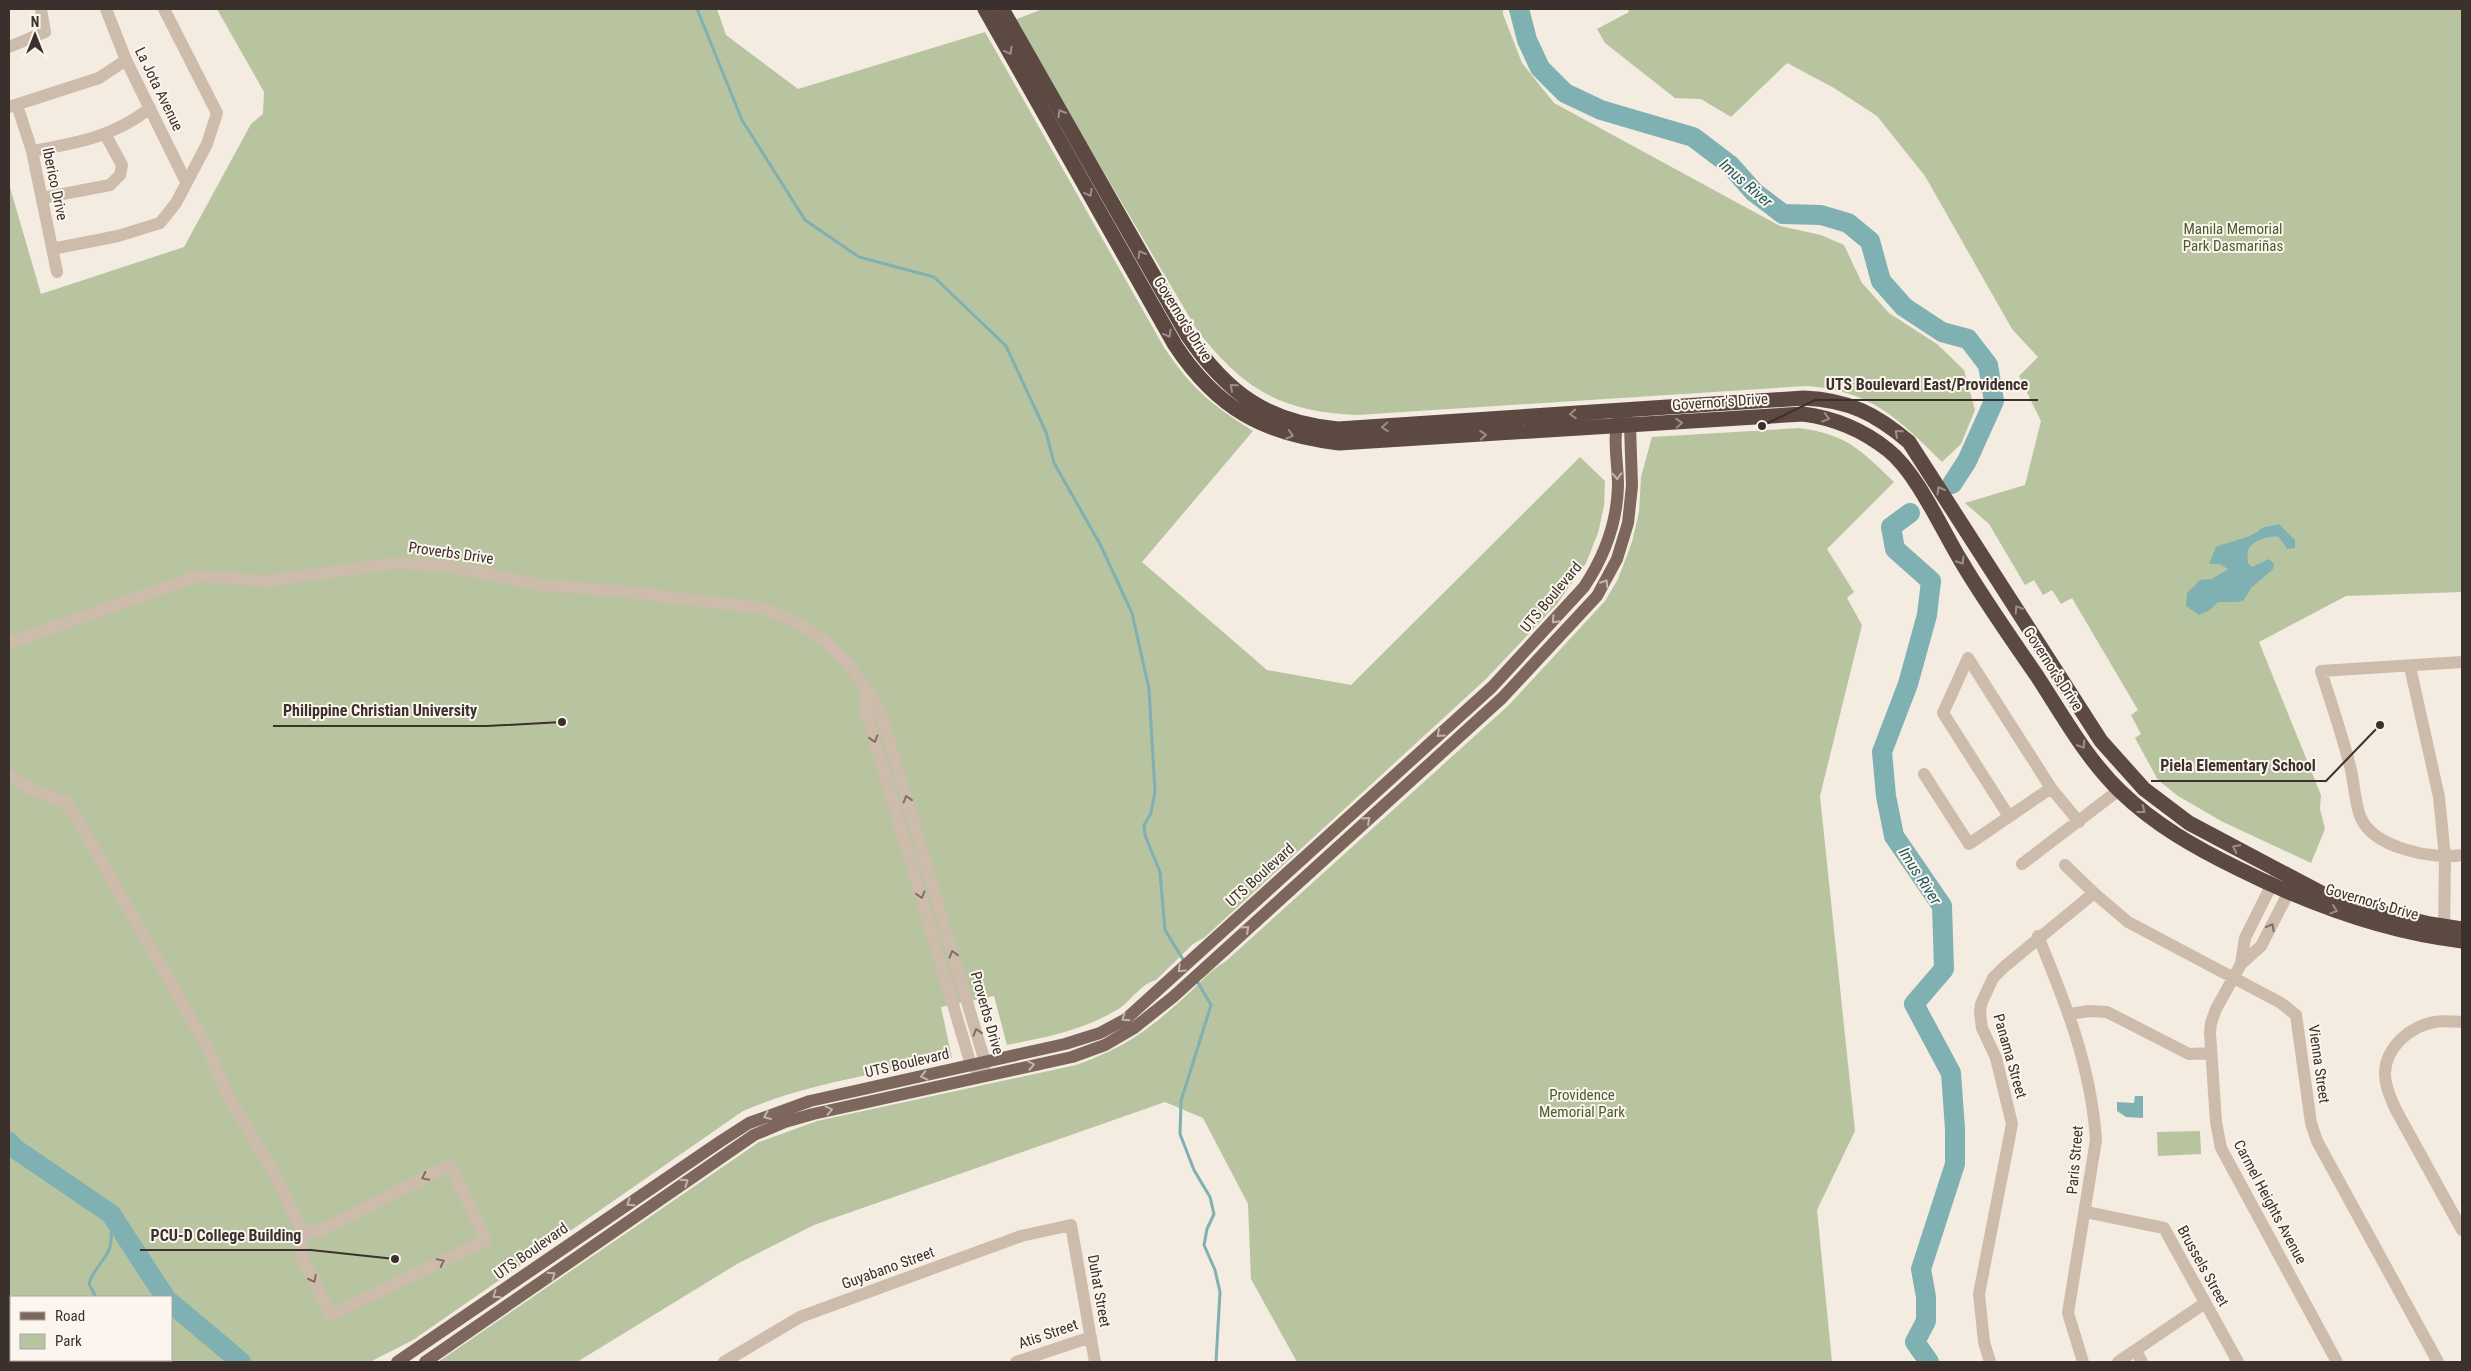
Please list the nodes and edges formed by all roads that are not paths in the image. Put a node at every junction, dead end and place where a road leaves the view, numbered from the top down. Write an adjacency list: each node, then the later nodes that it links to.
1 (41, 9): 6 (street)
2 (106, 9): 7 (street, La Jota Avenue)
3 (164, 9): 12 (street)
4 (985, 9): 17 (highway, Governor's Drive, one-way to 17)
5 (1002, 9): 16 (highway, Governor's Drive, one-way to 5)
6 (9, 47)
7 (126, 60): 8 (street); 9 (street, La Jota Avenue)
8 (13, 106): 11 (street, Iberico Drive)
9 (150, 108): 10 (street); 12 (street, La Jota Avenue)
10 (105, 134): 11 (street); 13 (street)
11 (32, 151): 13 (street, Iberico Drive)
12 (186, 182): 14 (street)
13 (42, 198): 14 (street, Iberico Drive)
14 (52, 249): 15 (street, Iberico Drive)
15 (57, 272)
16 (1621, 410): 17 (main road, UTS Boulevard); 32 (highway, Governor's Drive, one-way to 16)
17 (1622, 426): 25 (highway, Governor's Drive, one-way to 25); 46 (main road, UTS Boulevard, one-way to 46); 48 (main road, UTS Boulevard, one-way to 17)
18 (9, 644): 21 (street, Proverbs Drive)
19 (2462, 662): 20 (street)
20 (2410, 667): 29 (street); 29 (street)
21 (867, 692): 46 (street, Proverbs Drive, one-way to 21); 47 (street, Proverbs Drive, one-way to 47)
22 (1924, 774): 26 (street)
23 (9, 775): 52 (street)
24 (2051, 788): 26 (street); 26 (street); 27 (street)
25 (2119, 790): 27 (street); 34 (highway, Governor's Drive, one-way to 34)
26 (2008, 815)
27 (2079, 822): 30 (street)
28 (2462, 855): 29 (street)
29 (2445, 858): 38 (street)
30 (2022, 864)
31 (2065, 865): 35 (street, Vienna Street)
32 (2280, 870): 33 (highway, Governor's Drive); 34 (street, Carmel Heights Avenue)
33 (2296, 878): 36 (street, Carmel Heights Avenue); 38 (highway, Governor's Drive)
34 (2272, 885): 36 (highway, Governor's Drive); 41 (street, Carmel Heights Avenue)
35 (2094, 893): 39 (street, Panama Street); 42 (street, Vienna Street)
36 (2288, 894): 38 (highway, Governor's Drive, one-way to 38); 41 (street, Carmel Heights Avenue, one-way to 36)
37 (2462, 929): 38 (highway, Governor's Drive)
38 (2444, 933): 40 (highway, Governor's Drive)
39 (2038, 936): 43 (street, Paris Street); 61 (street, Panama Street)
40 (2462, 941)
41 (2242, 964): 42 (street, Carmel Heights Avenue)
42 (2233, 978): 45 (street, Carmel Heights Avenue); 67 (street, Vienna Street)
43 (2070, 1014): 45 (street); 49 (street, Paris Street)
44 (2462, 1022): 51 (street)
45 (2211, 1053): 66 (street, Carmel Heights Avenue)
46 (986, 1062): 47 (main road, UTS Boulevard); 48 (street, Proverbs Drive)
47 (971, 1065): 48 (street, Proverbs Drive); 56 (main road, UTS Boulevard, one-way to 56)
48 (983, 1075): 57 (main road, UTS Boulevard, one-way to 48)
49 (2086, 1212): 53 (street, Brussels Street); 62 (street, Paris Street)
50 (1072, 1224): 54 (street, Duhat Street); 58 (street, Guyabano Street)
51 (2462, 1230)
52 (303, 1234): 52 (street, one-way to 52)
53 (2206, 1303): 55 (street); 65 (street, Brussels Street)
54 (1091, 1337): 59 (street, Atis Street); 60 (street, Duhat Street)
55 (2136, 1351): 63 (street); 64 (street)
56 (397, 1362)
57 (425, 1362)
58 (724, 1362)
59 (1016, 1362)
60 (1095, 1362)
61 (1990, 1362)
62 (2084, 1362)
63 (2118, 1362)
64 (2142, 1362)
65 (2238, 1362)
66 (2337, 1362)
67 (2438, 1362)

